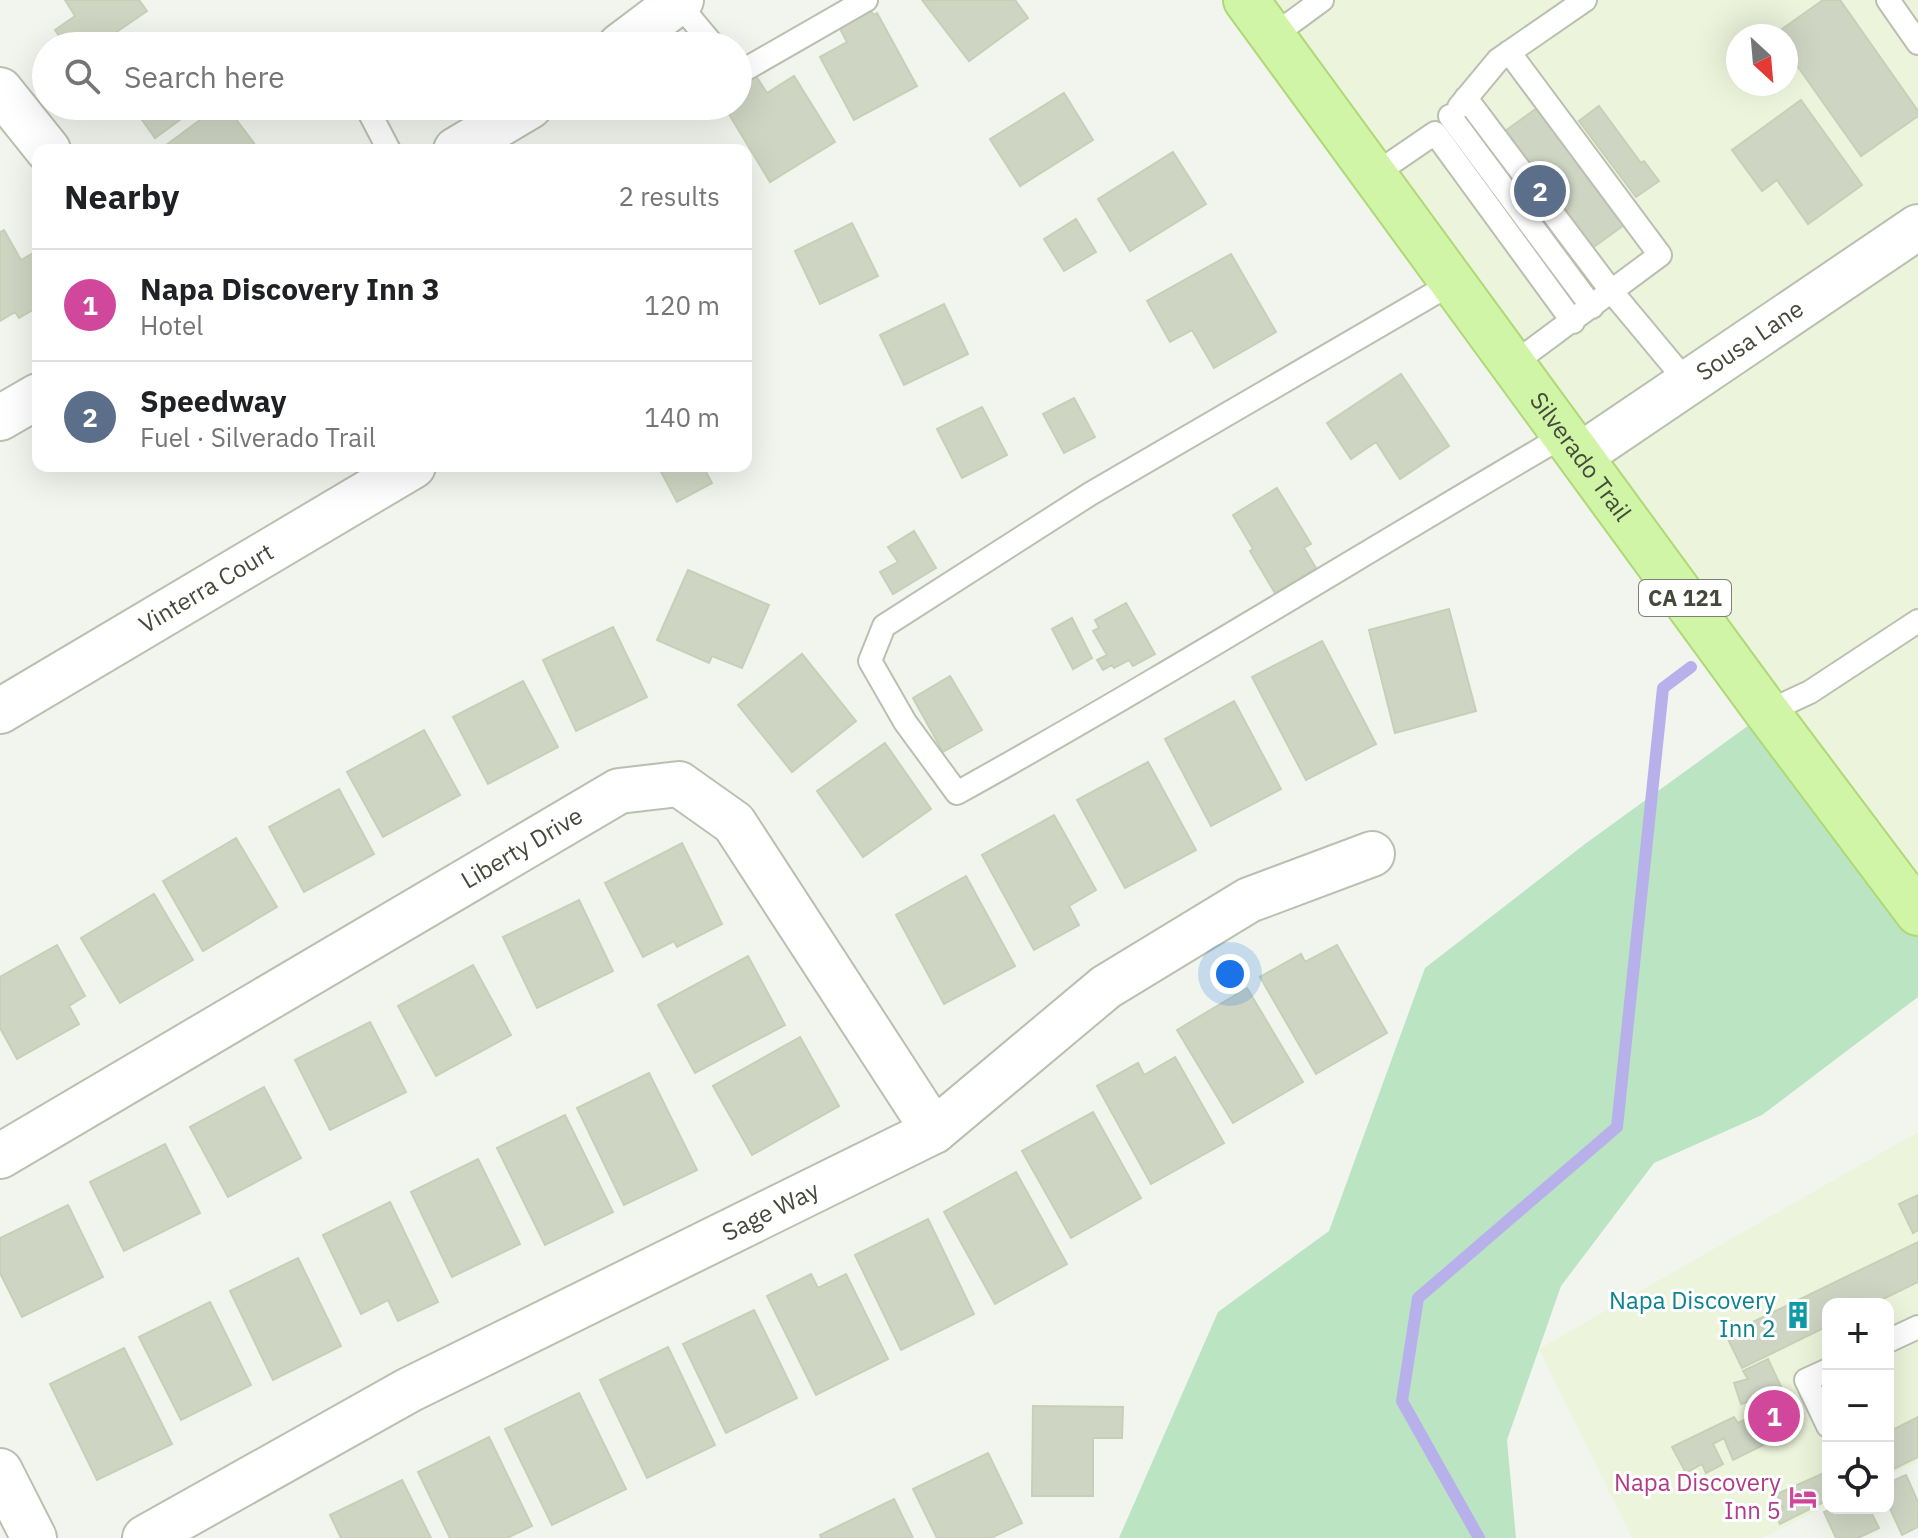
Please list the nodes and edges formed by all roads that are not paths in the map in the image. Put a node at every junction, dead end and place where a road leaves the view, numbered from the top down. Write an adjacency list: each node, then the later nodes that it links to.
1 (866, 0): 12 (lane)
2 (1246, 0): 9 (main road, Silverado Trail / CA 121)
3 (1322, 0): 9 (lane)
4 (1585, 0): 11 (lane)
5 (1888, 0): 10 (lane)
6 (680, 1): 7 (street); 8 (lane)
7 (639, 32)
8 (703, 32)
9 (1273, 36): 22 (main road, Silverado Trail / CA 121)
10 (1918, 43)
11 (1509, 52): 14 (lane); 25 (lane)
12 (752, 65)
13 (0, 90): 19 (street)
14 (1466, 98): 15 (lane); 25 (lane)
15 (1450, 116): 18 (lane); 26 (lane)
16 (373, 120): 20 (lane)
17 (506, 120): 21 (street)
18 (1435, 133): 22 (lane); 27 (lane)
19 (43, 144)
20 (386, 144)
21 (466, 144)
22 (1375, 174): 24 (main road, Silverado Trail / CA 121)
23 (1918, 227): 29 (street, Sousa Lane)
24 (1454, 282): 28 (main road, Silverado Trail / CA 121); 32 (lane)
25 (1612, 292): 26 (lane); 29 (lane)
26 (1592, 307): 27 (lane)
27 (1573, 322): 28 (lane)
28 (1513, 364): 32 (main road, Silverado Trail / CA 121)
29 (1687, 382): 32 (street, Sousa Lane)
30 (32, 399): 31 (street)
31 (0, 418)
32 (1573, 445): 36 (main road, Silverado Trail / CA 121)
33 (403, 472): 35 (street, Vinterra Court)
34 (1918, 621): 36 (lane)
35 (0, 711)
36 (1767, 712): 38 (main road, Silverado Trail / CA 121)
37 (1372, 854): 39 (street, Sage Way)
38 (1918, 913)
39 (934, 1131): 40 (street, Liberty Drive); 47 (street, Sage Way)
40 (0, 1156)
41 (1918, 1327): 42 (lane)
42 (1894, 1338)
43 (1822, 1373): 44 (lane)
44 (1822, 1413)
45 (0, 1471): 46 (street)
46 (34, 1538)
47 (145, 1538)

